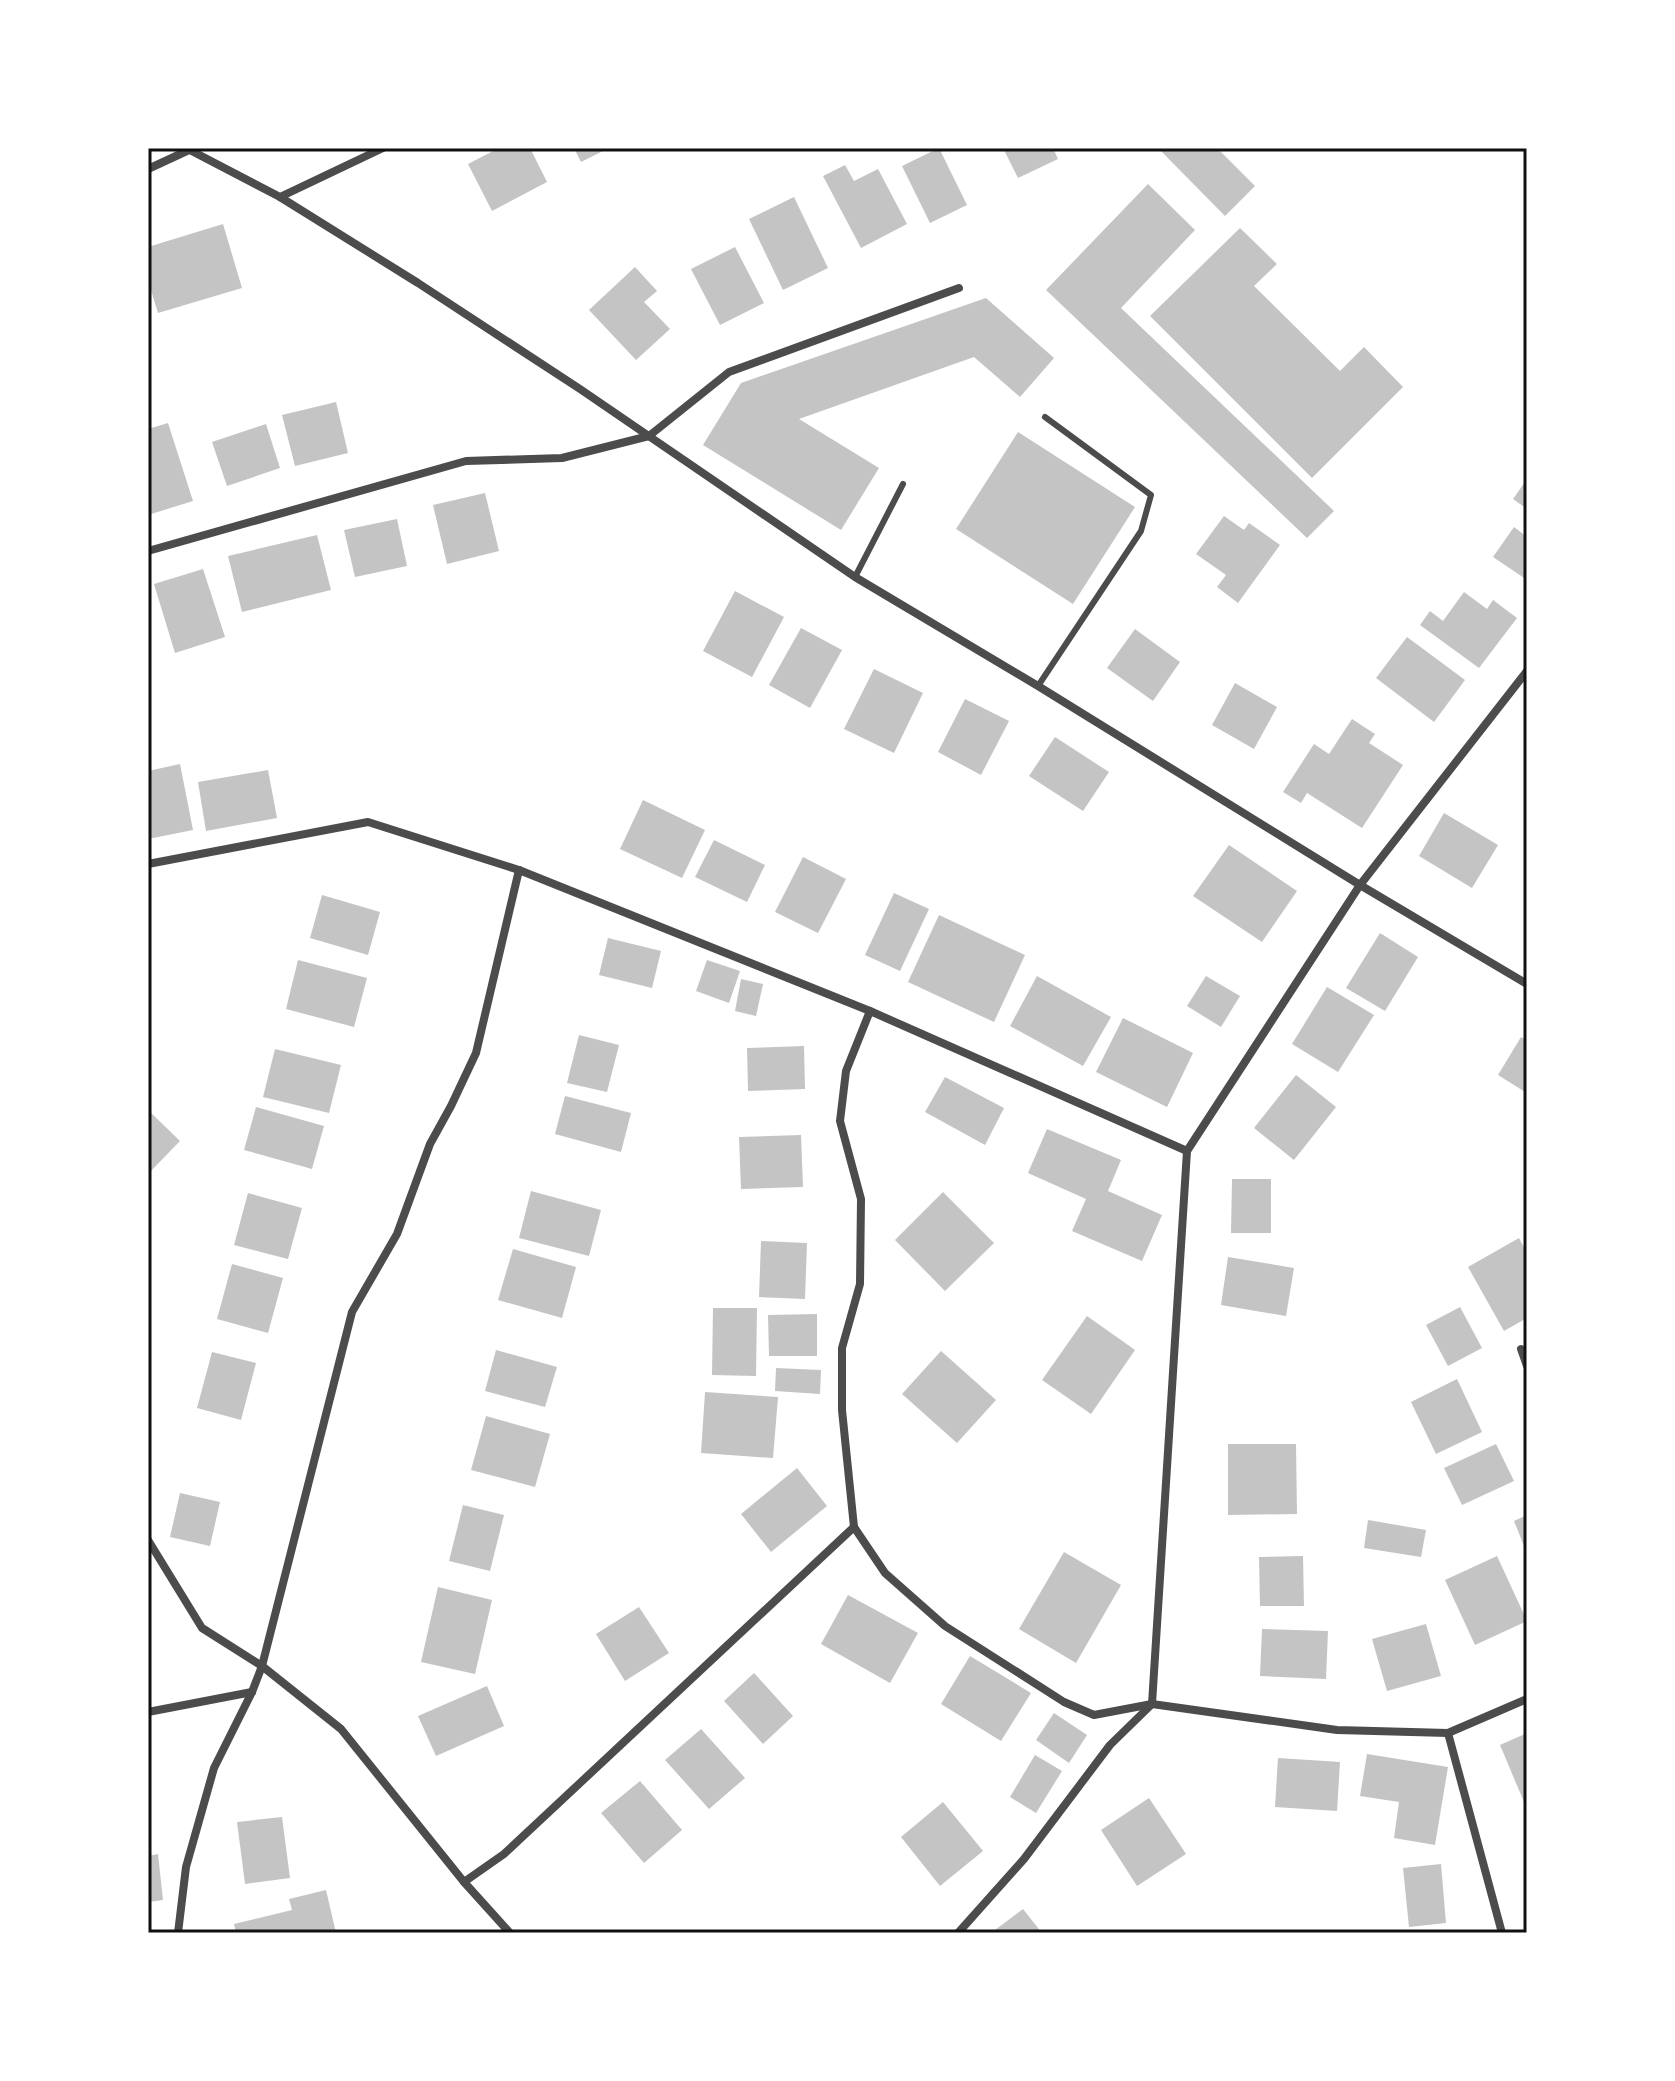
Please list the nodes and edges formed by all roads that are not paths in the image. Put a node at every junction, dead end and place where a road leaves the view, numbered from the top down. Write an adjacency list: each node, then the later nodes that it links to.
1 (383, 148): 4 (street)
2 (188, 149): 3 (street); 4 (street)
3 (148, 169)
4 (280, 197): 7 (street)
5 (959, 288): 7 (street)
6 (1045, 417): 12 (lane)
7 (649, 436): 9 (street); 10 (street)
8 (903, 484): 10 (lane)
9 (148, 551)
10 (855, 577): 12 (street)
11 (1527, 671): 15 (street)
12 (1038, 686): 15 (street)
13 (148, 864): 14 (street)
14 (519, 870): 17 (street); 23 (street)
15 (1360, 885): 16 (street); 18 (street)
16 (1527, 984)
17 (870, 1011): 18 (street); 21 (street)
18 (1187, 1151): 26 (street)
19 (1521, 1349): 20 (street)
20 (1527, 1366)
21 (854, 1527): 26 (street); 29 (street)
22 (148, 1540): 23 (street)
23 (262, 1666): 24 (street); 29 (street)
24 (252, 1692): 27 (street); 30 (street)
25 (1527, 1699): 28 (street)
26 (1152, 1704): 28 (street); 32 (street)
27 (148, 1712)
28 (1448, 1733): 33 (street)
29 (464, 1882): 31 (street)
30 (178, 1933)
31 (510, 1933)
32 (958, 1933)
33 (1502, 1933)

